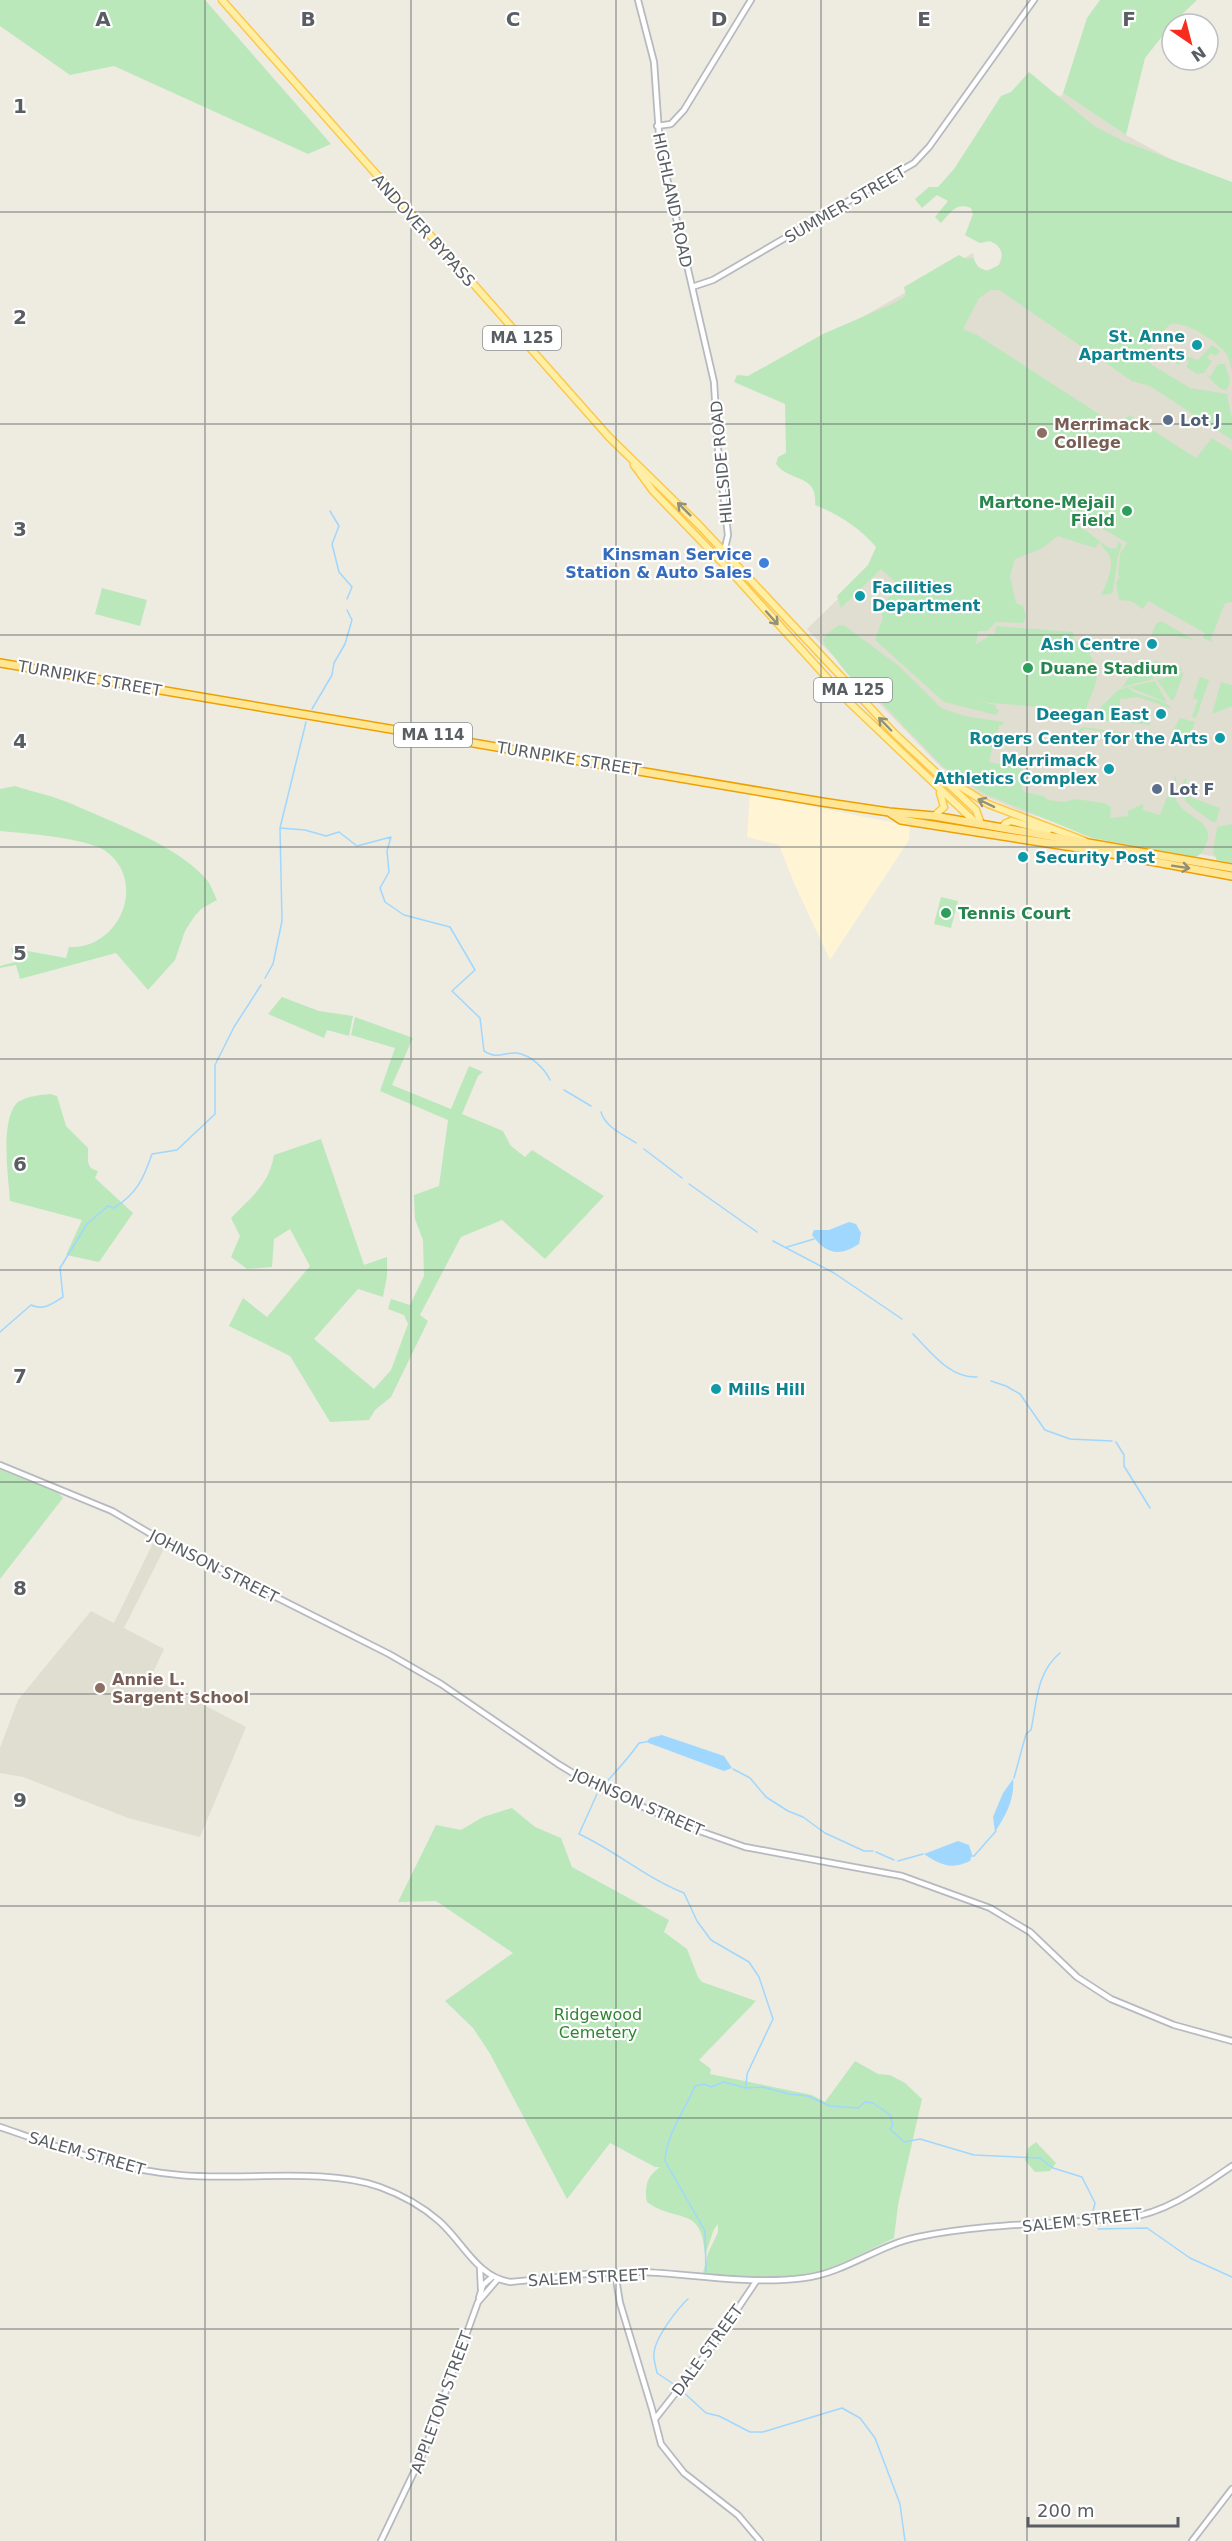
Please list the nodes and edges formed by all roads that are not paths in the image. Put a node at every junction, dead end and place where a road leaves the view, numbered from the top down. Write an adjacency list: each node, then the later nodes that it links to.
1 (222, 0): 8 (main road, ANDOVER BYPASS / MA 125)
2 (638, 0): 5 (street, HIGHLAND ROAD)
3 (751, 0): 5 (street)
4 (1034, 0): 6 (street, SUMMER STREET)
5 (657, 126): 6 (street, HIGHLAND ROAD)
6 (692, 287): 7 (street, HIGHLAND ROAD)
7 (710, 363): 9 (street, HILLSIDE ROAD)
8 (629, 458): 9 (main road, ANDOVER BYPASS / MA 125, one-way to 8); 10 (main road, ANDOVER BYPASS / MA 125)
9 (724, 552): 10 (street); 12 (main road, ANDOVER BYPASS / MA 125, one-way to 9)
10 (718, 559): 13 (main road, ANDOVER BYPASS / MA 125, one-way to 13)
11 (0, 663): 14 (highway, TURNPIKE STREET / MA 114)
12 (927, 765): 16 (main road, ANDOVER BYPASS / MA 125); 18 (main road, MA 125, one-way to 12)
13 (931, 780): 15 (main road); 16 (main road, ANDOVER BYPASS / MA 125)
14 (889, 812): 15 (highway, TURNPIKE STREET / MA 114); 16 (highway, TURNPIKE STREET / MA 114)
15 (934, 816): 16 (highway, TURNPIKE STREET / MA 114)
16 (979, 826): 17 (highway, TURNPIKE STREET)
17 (1001, 831): 18 (main road); 19 (highway, TURNPIKE STREET); 21 (highway, TURNPIKE STREET, one-way to 21)
18 (1060, 832): 19 (main road, MA 125)
19 (1089, 843): 20 (highway, TURNPIKE STREET)
20 (1232, 868)
21 (1232, 876)
22 (0, 1465): 23 (street, JOHNSON STREET)
23 (1232, 2041)
24 (0, 2127): 26 (street, SALEM STREET)
25 (1232, 2166): 30 (street, SALEM STREET)
26 (480, 2268): 28 (street, SALEM STREET); 31 (street)
27 (615, 2273): 29 (street, SALEM STREET); 30 (street, SALEM STREET); 33 (street)
28 (491, 2278): 29 (street, SALEM STREET); 31 (street, APPLETON STREET)
29 (497, 2280): 32 (street, APPLETON STREET)
30 (757, 2280): 33 (street, DALE STREET)
31 (481, 2290): 32 (street, APPLETON STREET)
32 (478, 2302): 35 (street, APPLETON STREET)
33 (655, 2419): 36 (street)
34 (1232, 2489): 37 (street)
35 (381, 2541)
36 (760, 2541)
37 (1192, 2541)

